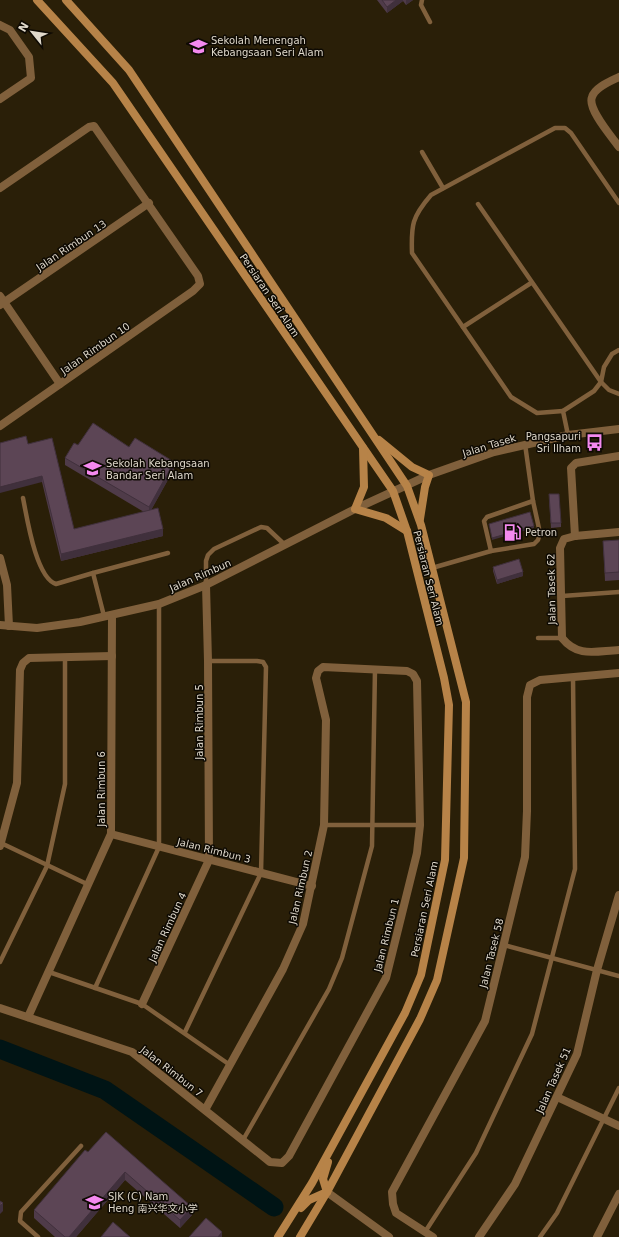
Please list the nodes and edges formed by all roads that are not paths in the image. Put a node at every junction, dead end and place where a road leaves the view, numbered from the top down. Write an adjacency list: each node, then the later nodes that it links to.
1 (37, 0): 28 (main road, Persiaran Seri Alam)
2 (66, 0): 25 (main road, Persiaran Seri Alam)
3 (422, 0): 4 (lane)
4 (430, 22)
5 (0, 25): 7 (street)
6 (619, 77): 8 (street)
7 (0, 99)
8 (619, 147)
9 (422, 152): 11 (lane)
10 (0, 188): 13 (street)
11 (443, 188): 12 (lane); 17 (lane)
12 (619, 202)
13 (148, 203): 16 (street, Jalan Rimbun 13); 20 (street, Jalan Rimbun 10)
14 (478, 204): 15 (lane)
15 (531, 283): 17 (lane); 19 (lane)
16 (1, 301): 20 (street)
17 (463, 327): 22 (lane)
18 (619, 350): 19 (lane)
19 (601, 382): 21 (lane); 22 (lane)
20 (60, 384): 23 (street, Jalan Rimbun 10)
21 (619, 394)
22 (563, 411): 26 (lane)
23 (0, 426)
24 (619, 429): 26 (street, Jalan Tasek)
25 (370, 431): 30 (main road); 31 (main road, Persiaran Seri Alam)
26 (568, 434): 27 (street, Jalan Tasek)
27 (525, 444): 30 (street, Jalan Tasek); 34 (lane)
28 (363, 448): 32 (main road, Persiaran Seri Alam); 35 (main road)
29 (619, 456): 39 (street)
30 (429, 475): 31 (street, Jalan Tasek); 36 (main road)
31 (407, 486): 32 (street, Jalan Tasek); 36 (main road, Persiaran Seri Alam)
32 (393, 491): 35 (street, Jalan Rimbun); 37 (main road, Persiaran Seri Alam)
33 (23, 498): 45 (lane)
34 (533, 501): 41 (lane); 41 (lane)
35 (355, 509): 37 (main road); 40 (street, Jalan Rimbun)
36 (420, 522): 44 (main road, Persiaran Seri Alam)
37 (407, 531): 92 (main road, Persiaran Seri Alam)
38 (619, 532): 39 (street)
39 (575, 536): 48 (street, Jalan Tasek 62)
40 (286, 544): 46 (street, Jalan Rimbun); 46 (lane)
41 (491, 550): 44 (lane)
42 (168, 553): 45 (lane)
43 (0, 558): 52 (street)
44 (432, 568): 95 (main road, Persiaran Seri Alam)
45 (93, 573): 50 (lane)
46 (206, 585): 49 (street, Jalan Rimbun); 58 (street, Jalan Rimbun 5)
47 (619, 592): 48 (lane)
48 (562, 596): 54 (street, Jalan Tasek 62)
49 (159, 604): 50 (street, Jalan Rimbun); 67 (lane)
50 (108, 615): 52 (street, Jalan Rimbun); 56 (street, Jalan Rimbun 6)
51 (0, 626): 52 (street, Jalan Rimbun)
52 (9, 626)
53 (538, 638): 54 (lane)
54 (564, 641): 55 (street)
55 (619, 650)
56 (112, 656): 57 (street); 65 (street, Jalan Rimbun 6)
57 (65, 657): 66 (street); 69 (lane)
58 (208, 661): 68 (street, Jalan Rimbun 5); 70 (lane)
59 (375, 669): 62 (street, Jalan Rimbun 2); 63 (lane); 64 (street, Jalan Rimbun 1)
60 (619, 673): 61 (street)
61 (573, 677): 74 (street, Jalan Tasek 58); 75 (lane)
62 (324, 825): 63 (lane); 72 (street, Jalan Rimbun 2)
63 (372, 825): 64 (lane); 91 (lane)
64 (420, 825): 94 (street, Jalan Rimbun 1)
65 (110, 834): 67 (street, Jalan Rimbun 3); 71 (street, Jalan Rimbun 6)
66 (0, 845): 69 (lane)
67 (159, 847): 68 (street, Jalan Rimbun 3); 80 (lane)
68 (209, 860): 70 (street, Jalan Rimbun 3); 81 (street, Jalan Rimbun 4)
69 (47, 866): 71 (lane); 76 (lane)
70 (261, 873): 72 (street, Jalan Rimbun 3); 84 (lane)
71 (89, 885): 78 (street, Jalan Rimbun 6)
72 (312, 886): 85 (street, Jalan Rimbun 2)
73 (619, 895): 77 (street, Jalan Tasek 51)
74 (504, 946): 75 (lane); 98 (street, Jalan Tasek 58)
75 (552, 958): 77 (lane); 98 (lane)
76 (0, 962)
77 (598, 970): 79 (lane); 87 (street, Jalan Tasek 51)
78 (49, 972): 80 (lane); 83 (street, Jalan Rimbun 6)
79 (619, 976)
80 (95, 988): 81 (lane)
81 (142, 1004): 84 (lane)
82 (0, 1008): 83 (street, Jalan Rimbun 7)
83 (28, 1017): 88 (street, Jalan Rimbun 7)
84 (185, 1032): 85 (lane)
85 (230, 1065): 88 (street, Jalan Rimbun 2)
86 (619, 1088): 89 (lane)
87 (557, 1097): 89 (street); 104 (street, Jalan Tasek 51)
88 (205, 1110): 91 (street, Jalan Rimbun 7)
89 (604, 1119): 90 (street); 105 (lane)
90 (619, 1126)
91 (243, 1140): 94 (street, Jalan Rimbun 7)
92 (333, 1145): 95 (main road); 97 (main road, Persiaran Seri Alam)
93 (81, 1146): 99 (lane)
94 (270, 1162)
95 (327, 1192): 97 (main road); 101 (main road, Persiaran Seri Alam); 102 (street)
96 (619, 1194): 106 (street)
97 (290, 1218): 100 (main road, Persiaran Seri Alam)
98 (425, 1232): 103 (street)
99 (38, 1237)
100 (278, 1237)
101 (300, 1237)
102 (388, 1237)
103 (433, 1237)
104 (479, 1237)
105 (540, 1237)
106 (597, 1237)

